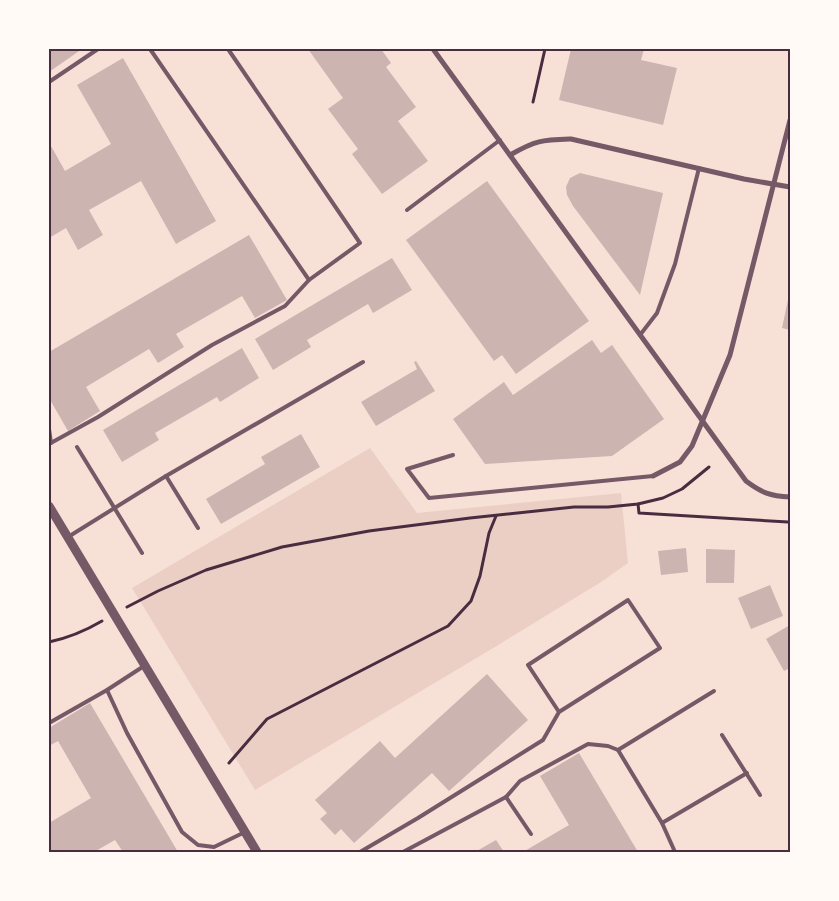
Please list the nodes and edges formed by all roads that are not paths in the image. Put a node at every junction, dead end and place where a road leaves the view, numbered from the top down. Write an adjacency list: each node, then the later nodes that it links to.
1 (98, 49): 5 (lane)
2 (150, 49): 13 (lane)
3 (228, 49): 13 (lane)
4 (433, 49): 7 (street)
5 (49, 82)
6 (790, 120): 10 (street)
7 (500, 140): 8 (street); 12 (lane)
8 (510, 155): 9 (street); 14 (street)
9 (699, 168): 10 (street); 14 (lane)
10 (775, 184): 11 (street); 16 (street)
11 (790, 188)
12 (407, 210)
13 (309, 280): 18 (lane)
14 (640, 336): 16 (street)
15 (363, 362): 21 (lane)
16 (703, 421): 22 (street); 23 (street)
17 (49, 429): 18 (lane)
18 (50, 444)
19 (77, 447): 25 (lane)
20 (452, 455): 22 (lane)
21 (166, 476): 25 (lane); 26 (lane)
22 (653, 476)
23 (790, 497)
24 (49, 506): 27 (street)
25 (115, 508): 27 (lane); 28 (lane)
26 (198, 528)
27 (68, 537): 29 (street)
28 (142, 553)
29 (144, 666): 30 (lane); 40 (street)
30 (107, 690): 33 (lane); 40 (lane)
31 (714, 692): 35 (lane)
32 (559, 712): 32 (lane); 43 (lane)
33 (49, 723)
34 (722, 735): 36 (lane)
35 (618, 750): 38 (lane); 39 (lane)
36 (747, 773): 37 (lane); 39 (lane)
37 (760, 795)
38 (506, 797): 41 (lane); 44 (lane)
39 (662, 823): 45 (lane)
40 (245, 832): 42 (street)
41 (531, 834)
42 (257, 852)
43 (360, 852)
44 (406, 852)
45 (675, 852)

